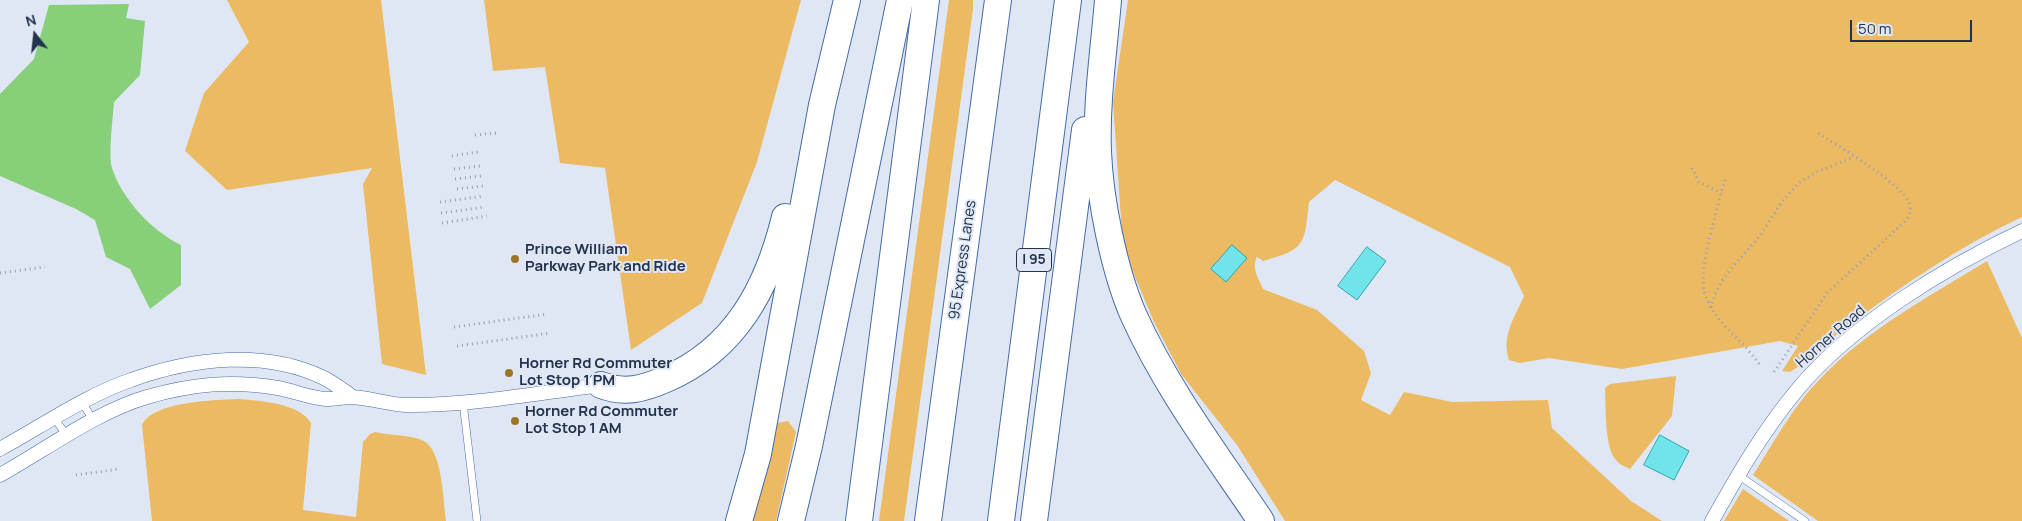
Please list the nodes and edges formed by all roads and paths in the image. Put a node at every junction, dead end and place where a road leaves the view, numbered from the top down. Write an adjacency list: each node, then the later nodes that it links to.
1 (847, 0): 7 (highway)
2 (900, 0): 53 (highway)
3 (926, 0): 54 (highway)
4 (998, 0): 55 (highway, 95 Express Lanes)
5 (1068, 0): 56 (highway, I 95)
6 (1107, 0): 57 (highway); 58 (highway)
7 (822, 105): 39 (highway); 52 (highway)
8 (1816, 132): 13 (path)
9 (497, 133): 10 (path)
10 (475, 134)
11 (478, 152): 12 (path)
12 (452, 156)
13 (1854, 156): 32 (path); 38 (path)
14 (480, 166): 16 (path)
15 (1692, 168): 22 (path)
16 (454, 169)
17 (481, 176): 18 (path)
18 (455, 179)
19 (1725, 180): 22 (path)
20 (483, 186): 21 (path)
21 (457, 189)
22 (1721, 193): 32 (path)
23 (484, 196): 24 (path)
24 (440, 202)
25 (485, 207): 26 (path)
26 (441, 213)
27 (487, 216): 28 (path)
28 (442, 223)
29 (2022, 231): 49 (street, Horner Road)
30 (45, 267): 31 (path)
31 (0, 273)
32 (1711, 308): 37 (path)
33 (548, 314): 34 (path)
34 (454, 328)
35 (551, 333): 36 (path)
36 (456, 346)
37 (1761, 367)
38 (1774, 372)
39 (601, 385): 41 (street)
40 (353, 397): 41 (street); 42 (street); 44 (street)
41 (463, 401): 51 (lane)
42 (82, 404): 43 (street); 44 (lane)
43 (55, 419): 45 (lane); 46 (street)
44 (94, 421): 45 (street)
45 (67, 437): 48 (street)
46 (0, 449)
47 (118, 469): 50 (path)
48 (0, 475)
49 (1738, 475): 59 (street, Horner Road); 60 (lane)
50 (76, 476)
51 (477, 521)
52 (739, 521)
53 (791, 521)
54 (859, 521)
55 (928, 521)
56 (1000, 521)
57 (1034, 521)
58 (1261, 521)
59 (1712, 521)
60 (1805, 521)

